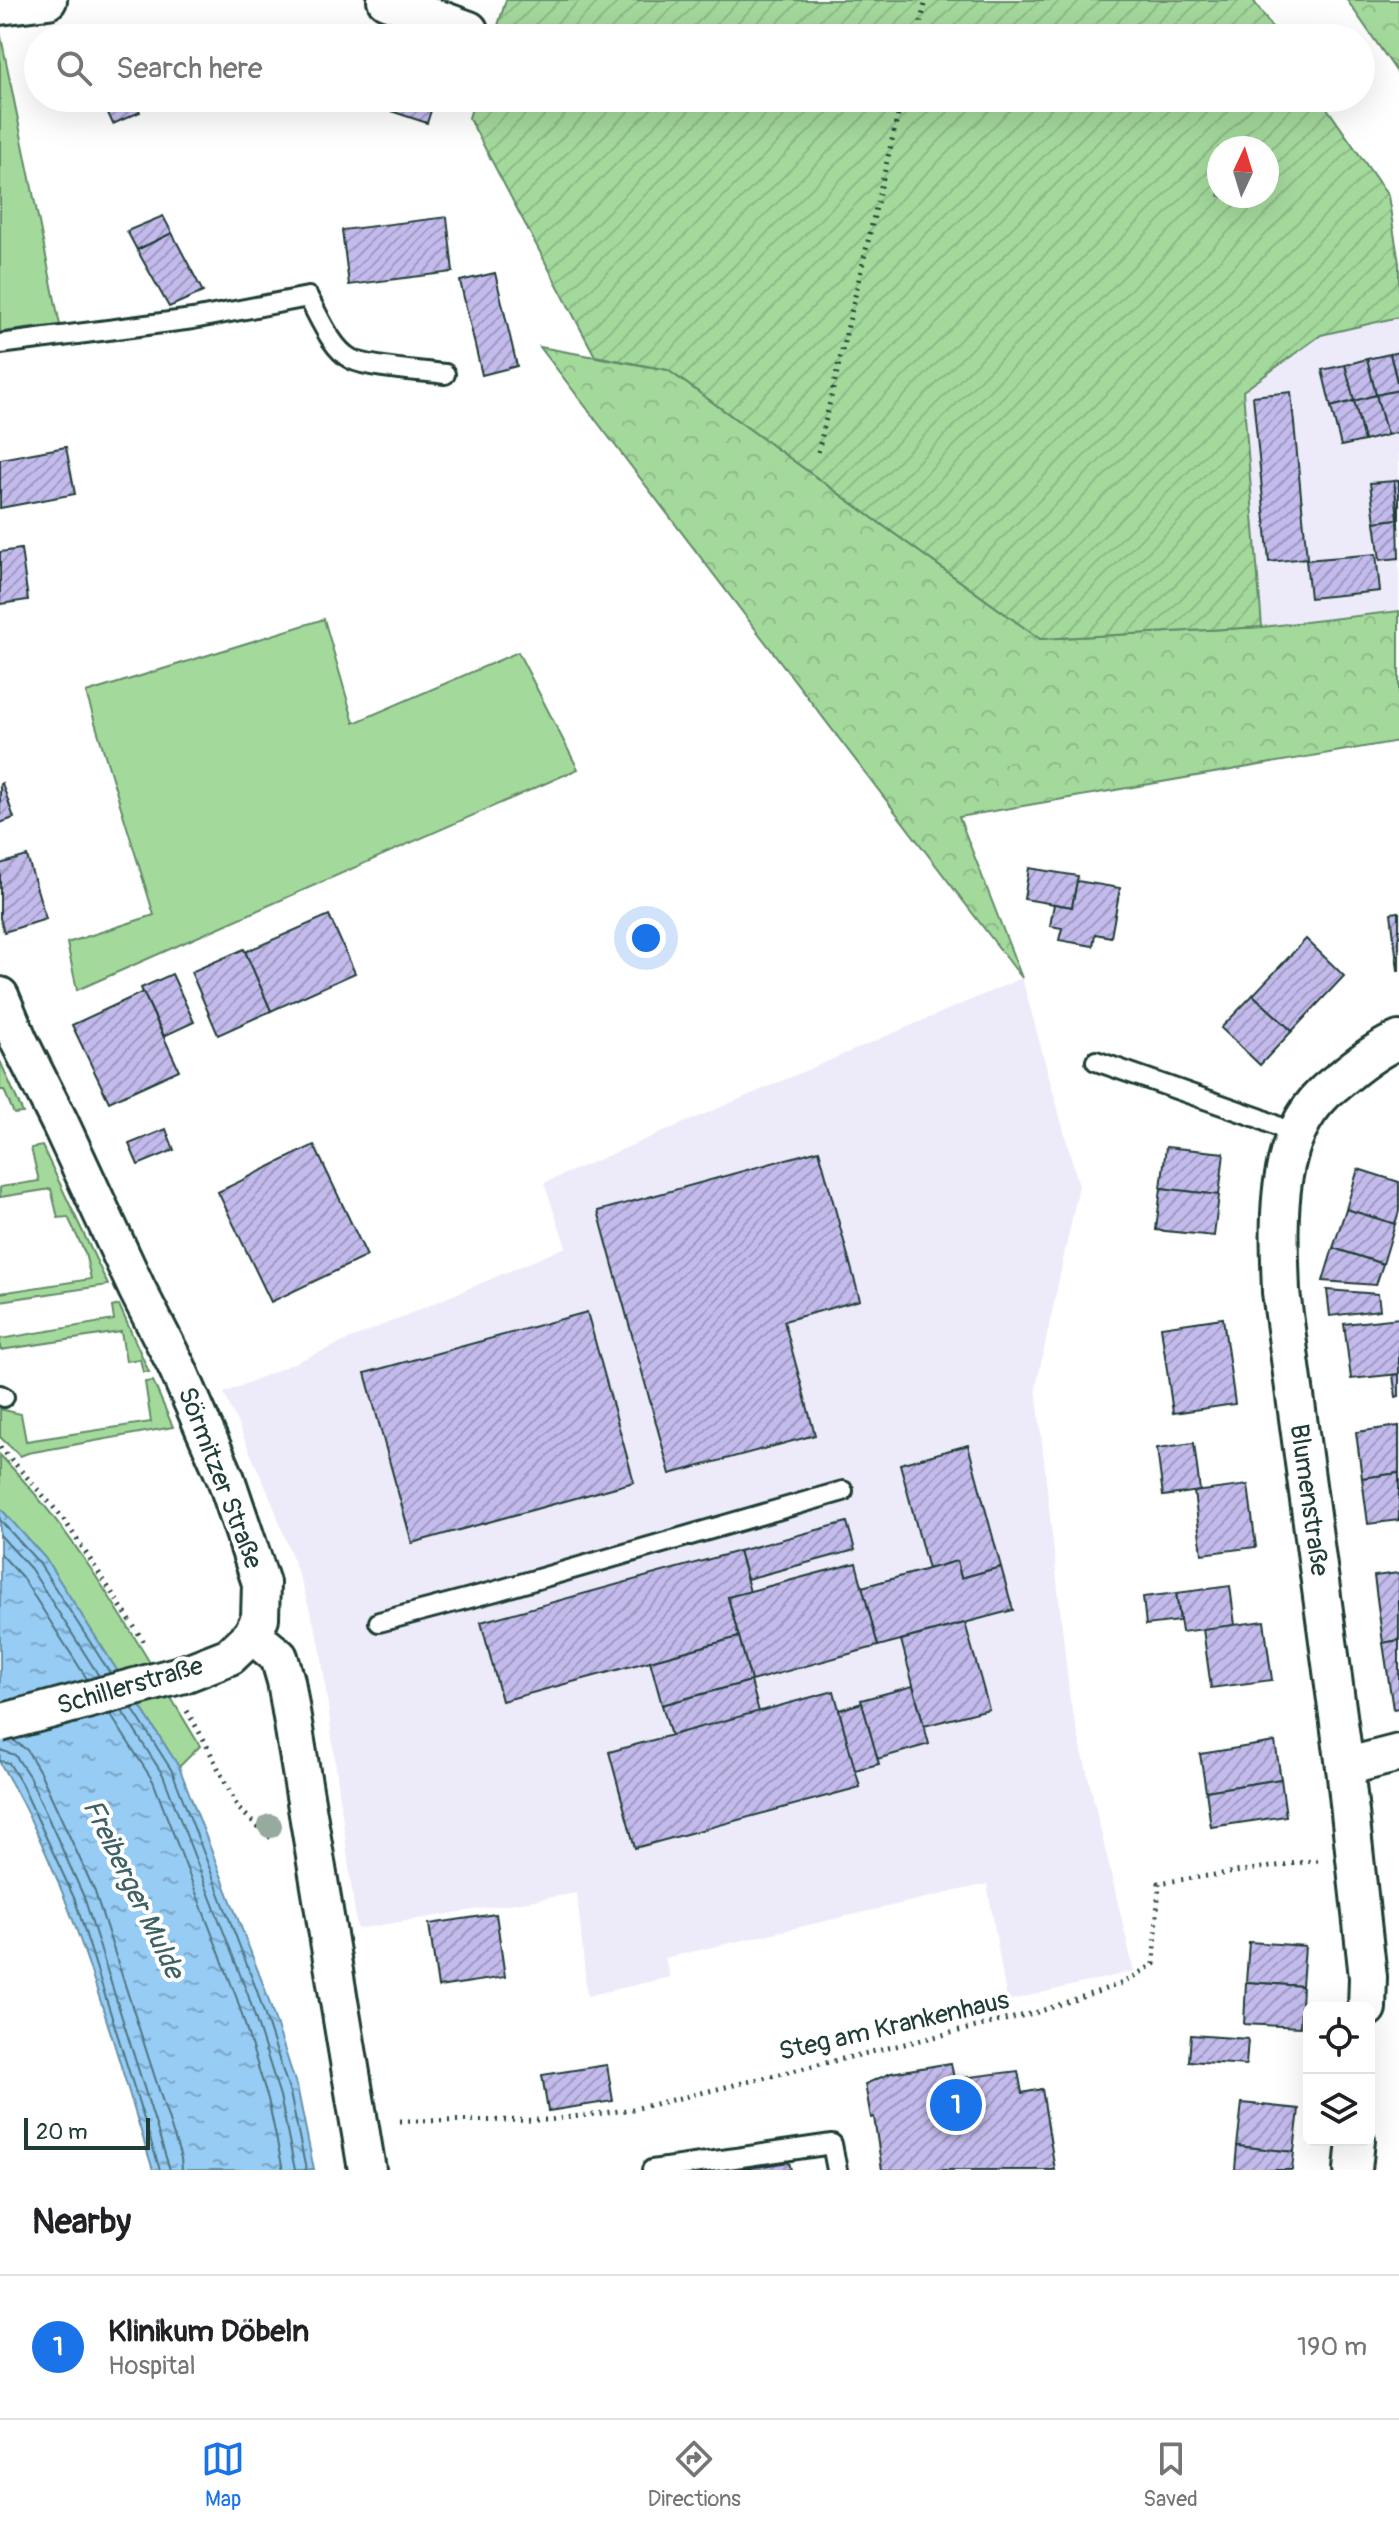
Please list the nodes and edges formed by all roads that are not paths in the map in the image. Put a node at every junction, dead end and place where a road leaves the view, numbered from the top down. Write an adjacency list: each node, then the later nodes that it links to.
1 (48, 0): 3 (street)
2 (386, 0): 4 (street)
3 (0, 6)
4 (452, 24)
5 (0, 344): 6 (lane)
6 (445, 374)
7 (0, 996): 13 (street, Sörmitzer Straße)
8 (1399, 1040): 10 (street, Blumenstraße)
9 (1096, 1061): 10 (lane)
10 (1296, 1135): 16 (street, Blumenstraße)
11 (843, 1491): 12 (lane)
12 (379, 1622)
13 (252, 1635): 14 (street, Schillerstraße, bridge); 19 (street)
14 (0, 1723)
15 (1399, 1753): 16 (street)
16 (1345, 1767): 17 (street, Blumenstraße)
17 (1367, 2002)
18 (1355, 2146): 22 (street)
19 (367, 2170)
20 (652, 2170): 21 (lane)
21 (837, 2170)
22 (1353, 2170)

